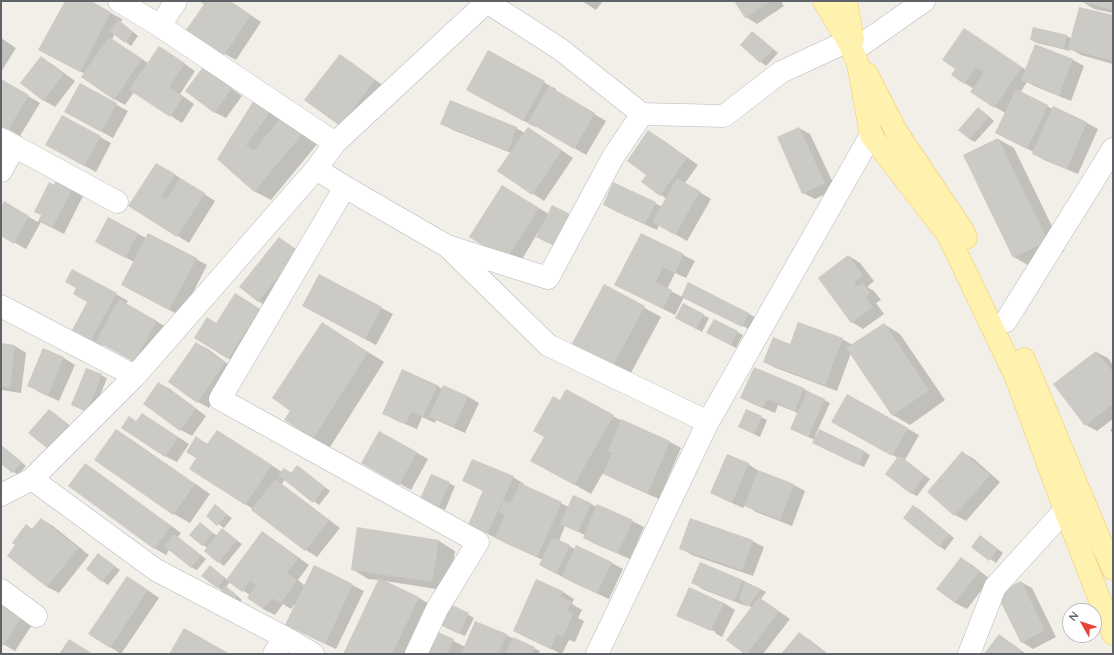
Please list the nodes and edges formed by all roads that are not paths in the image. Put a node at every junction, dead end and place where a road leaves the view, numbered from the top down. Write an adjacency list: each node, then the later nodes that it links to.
1 (120, 1): 7 (street)
2 (176, 1): 7 (street)
3 (824, 1): 8 (main road)
4 (846, 1): 8 (main road)
5 (924, 1): 8 (street)
6 (488, 2): 9 (street); 12 (street)
7 (160, 26): 12 (street)
8 (851, 45): 9 (street); 10 (main road); 20 (main road)
9 (642, 114): 18 (street)
10 (871, 135): 22 (street); 25 (main road)
11 (8, 142): 15 (street); 17 (street)
12 (335, 143): 14 (street)
13 (1113, 149): 20 (street)
14 (316, 170): 16 (street); 21 (street)
15 (1, 171)
16 (345, 187): 18 (street); 32 (street)
17 (117, 202)
18 (447, 246): 22 (street)
19 (1, 306): 21 (street)
20 (1006, 321): 26 (main road)
21 (134, 376): 23 (street)
22 (708, 422): 33 (street)
23 (32, 479): 24 (street); 30 (street)
24 (1, 495)
25 (1065, 510): 29 (main road); 34 (street)
26 (1113, 569)
27 (1, 590): 28 (street)
28 (36, 616)
29 (1113, 634)
30 (279, 646): 31 (street)
31 (313, 654)
32 (416, 654)
33 (597, 654)
34 (969, 654)

